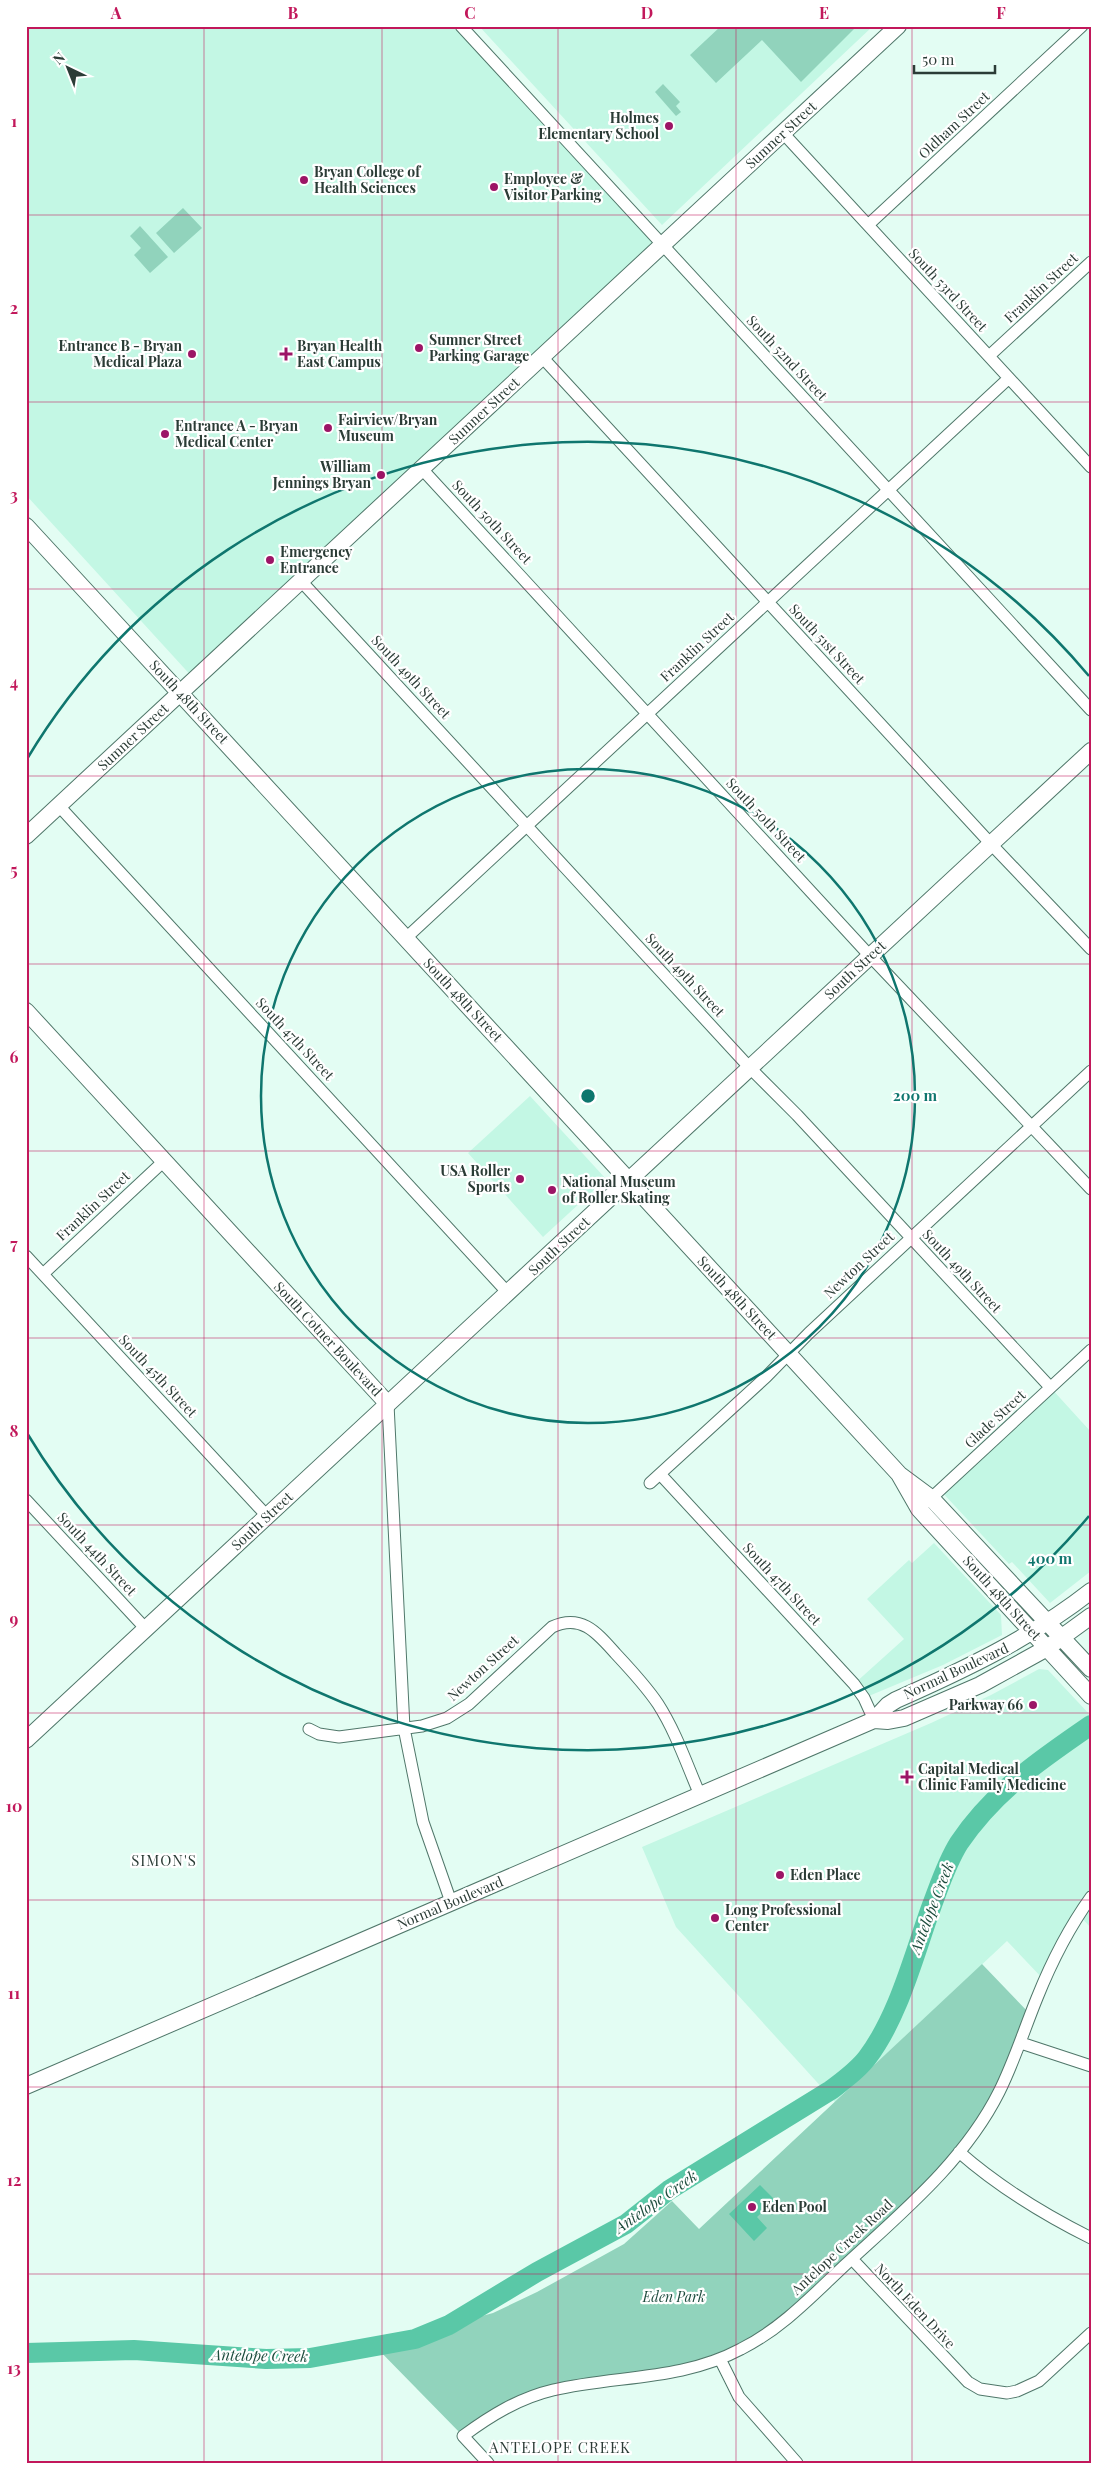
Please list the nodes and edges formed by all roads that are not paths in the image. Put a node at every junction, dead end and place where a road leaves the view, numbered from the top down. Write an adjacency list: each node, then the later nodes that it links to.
1 (461, 26): 6 (street, South 52nd Street)
2 (898, 26): 4 (main road, Sumner Street)
3 (1082, 26): 5 (street, Oldham Street)
4 (784, 133): 5 (street, South 53rd Street); 6 (main road, Sumner Street)
5 (868, 225): 8 (street, South 53rd Street)
6 (663, 245): 9 (main road, Sumner Street); 13 (street, South 52nd Street)
7 (1091, 262): 8 (street, Franklin Street)
8 (989, 356): 10 (street, South 53rd Street)
9 (542, 357): 12 (main road, Sumner Street); 16 (street, South 51st Street)
10 (1009, 378): 11 (street, South 53rd Street); 13 (street, Franklin Street)
11 (1091, 467)
12 (422, 469): 15 (main road, Sumner Street); 19 (street, South 50th Street)
13 (888, 490): 16 (street, Franklin Street); 18 (street, South 52nd Street)
14 (26, 526): 17 (main road, South 48th Street)
15 (301, 581): 17 (main road, Sumner Street); 22 (street, South 49th Street)
16 (768, 602): 19 (street, Franklin Street); 24 (street, South 51st Street)
17 (181, 693): 21 (main road, Sumner Street); 25 (main road, South 48th Street)
18 (1091, 710)
19 (648, 714): 22 (street, Franklin Street); 27 (street, South 50th Street)
20 (1091, 751): 24 (main road, South Street)
21 (59, 806): 23 (main road, Sumner Street); 38 (street, South 47th Street)
22 (527, 826): 25 (street, Franklin Street); 29 (street, South 49th Street)
23 (26, 836)
24 (991, 844): 26 (street, South 51st Street); 27 (main road, South Street)
25 (406, 938): 33 (main road, South 48th Street)
26 (1091, 949)
27 (870, 956): 29 (main road, South Street); 31 (street, South 50th Street)
28 (26, 1011): 32 (main road, South Cotner Boulevard)
29 (750, 1068): 33 (main road, South Street); 35 (street, South 49th Street)
30 (1091, 1071): 31 (street, Newton Street)
31 (1032, 1126): 34 (street, South 50th Street); 35 (street, Newton Street)
32 (164, 1161): 37 (street, Franklin Street); 42 (main road, South Cotner Boulevard)
33 (629, 1180): 38 (main road, South Street); 40 (main road, South 48th Street)
34 (1091, 1189)
35 (911, 1238): 40 (street, Newton Street); 41 (street, South 49th Street)
36 (26, 1256): 37 (street, South 45th Street)
37 (43, 1274): 49 (street, South 45th Street)
38 (508, 1293): 42 (main road, South Street)
39 (1091, 1350): 41 (street, Glade Street)
40 (789, 1354): 43 (street, Newton Street); 44 (main road, South 48th Street)
41 (1050, 1387): 46 (street, Glade Street)
42 (388, 1404): 49 (main road, South Street); 59 (street, South Cotner Boulevard)
43 (660, 1474): 45 (street, Newton Street); 58 (street, South 47th Street)
44 (899, 1474): 46 (main road, South 48th Street); 48 (main road, South 48th Street)
45 (650, 1483)
46 (931, 1498): 48 (street, Glade Street); 52 (main road, South 48th Street)
47 (26, 1500): 53 (street, South 44th Street)
48 (919, 1509): 52 (main road, South 48th Street)
49 (267, 1516): 53 (main road, South Street)
50 (1091, 1591): 52 (main road, Normal Boulevard)
51 (1091, 1616): 54 (main road, Normal Boulevard)
52 (1040, 1628): 54 (main road, South 48th Street); 55 (main road, South 48th Street); 58 (main road, Normal Boulevard)
53 (146, 1629): 61 (main road, South Street)
54 (1061, 1638): 55 (main road, Normal Boulevard); 56 (main road, South 48th Street)
55 (1047, 1648): 57 (main road, South 48th Street); 58 (main road, Normal Boulevard)
56 (1091, 1669)
57 (1091, 1696)
58 (874, 1720): 62 (main road, Normal Boulevard)
59 (404, 1728): 60 (street, Newton Street); 62 (street, Newton Street); 64 (street, South Cotner Boulevard)
60 (309, 1729)
61 (26, 1740)
62 (700, 1795): 64 (main road, Normal Boulevard)
63 (1091, 1898): 65 (street, Antelope Creek Road)
64 (451, 1902): 67 (main road, Normal Boulevard)
65 (1021, 2043): 66 (street); 68 (street, Antelope Creek Road)
66 (1091, 2066)
67 (26, 2086)
68 (959, 2152): 69 (street); 70 (street, Antelope Creek Road)
69 (1091, 2238)
70 (852, 2259): 71 (street, North Eden Drive); 72 (street, Antelope Creek Road)
71 (1091, 2333)
72 (720, 2359): 73 (street, Antelope Creek Road); 74 (street)
73 (488, 2463)
74 (797, 2463)

